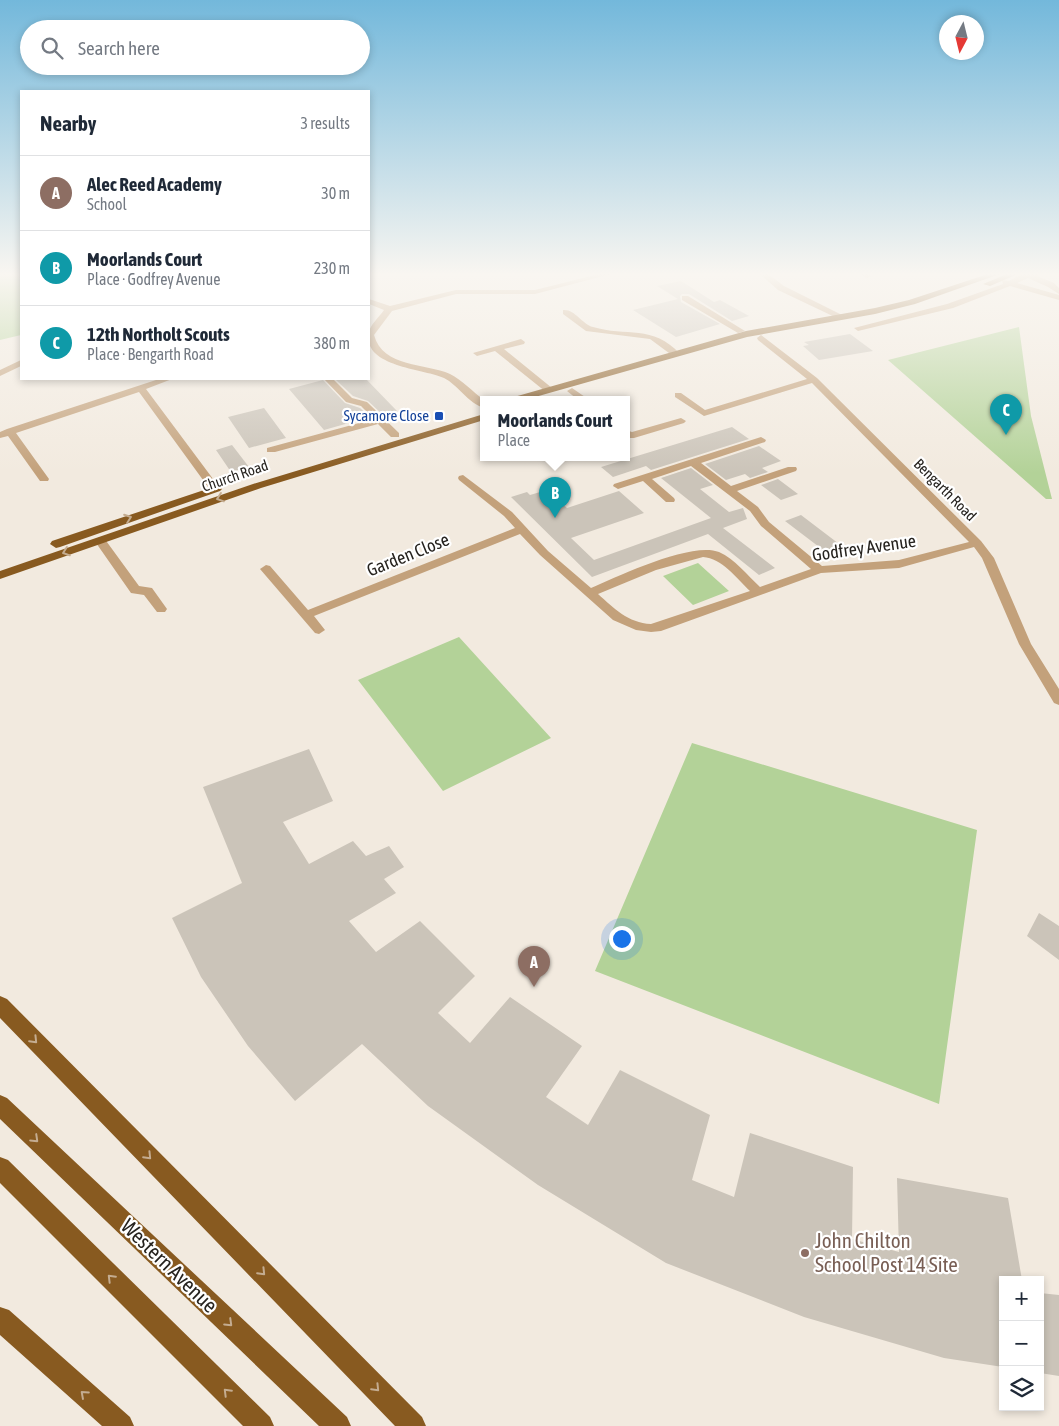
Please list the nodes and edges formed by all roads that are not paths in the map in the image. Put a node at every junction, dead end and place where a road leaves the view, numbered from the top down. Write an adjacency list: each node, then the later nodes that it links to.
1 (372, 341): 22 (street)
2 (657, 341): 9 (street)
3 (723, 341): 9 (highway)
4 (751, 341): 17 (highway)
5 (764, 341): 14 (street, Bengarth Road)
6 (522, 342): 7 (street)
7 (497, 348): 8 (street); 16 (street)
8 (477, 353)
9 (676, 354): 16 (highway)
10 (20, 363): 11 (street)
11 (0, 373)
12 (164, 380): 15 (street)
13 (329, 380): 25 (street)
14 (814, 380): 18 (street); 45 (street, Bengarth Road)
15 (141, 388): 27 (street); 39 (street)
16 (549, 390): 19 (highway)
17 (572, 391): 20 (highway); 21 (street)
18 (678, 395)
19 (528, 396)
20 (554, 396)
21 (579, 396)
22 (480, 402)
23 (480, 410): 28 (highway, Church Road)
24 (480, 418): 44 (highway, Church Road, one-way to 44)
25 (381, 420): 28 (street); 31 (street)
26 (681, 421): 29 (street)
27 (5, 433): 34 (street)
28 (394, 435): 39 (highway, Church Road)
29 (630, 436)
30 (761, 440): 32 (street)
31 (271, 450)
32 (693, 462): 36 (street); 40 (street)
33 (792, 469): 40 (street)
34 (44, 478)
35 (462, 478): 38 (street, Godfrey Avenue)
36 (645, 478): 37 (street); 42 (street)
37 (618, 486)
38 (474, 487): 41 (street); 43 (street, Godfrey Avenue)
39 (216, 489): 46 (highway, Church Road, one-way to 39)
40 (730, 490): 48 (street)
41 (460, 492)
42 (670, 500)
43 (522, 529): 51 (street, Godfrey Avenue); 53 (street, Garden Close)
44 (100, 540): 49 (highway, Church Road, one-way to 49); 52 (street)
45 (977, 543): 48 (street, Godfrey Avenue); 55 (street, Bengarth Road)
46 (0, 564)
47 (266, 569): 53 (street)
48 (819, 570): 50 (street, Godfrey Avenue)
49 (0, 574)
50 (757, 591): 51 (street, Godfrey Avenue); 51 (street)
51 (589, 592)
52 (161, 609)
53 (306, 614): 54 (street)
54 (320, 630)
55 (1059, 700)
56 (0, 1005): 63 (highway, one-way to 63)
57 (0, 1105): 62 (highway, Western Avenue, one-way to 62)
58 (0, 1168): 61 (highway, one-way to 58)
59 (0, 1319): 60 (highway, one-way to 59)
60 (120, 1426)
61 (261, 1426)
62 (338, 1426)
63 (414, 1426)

